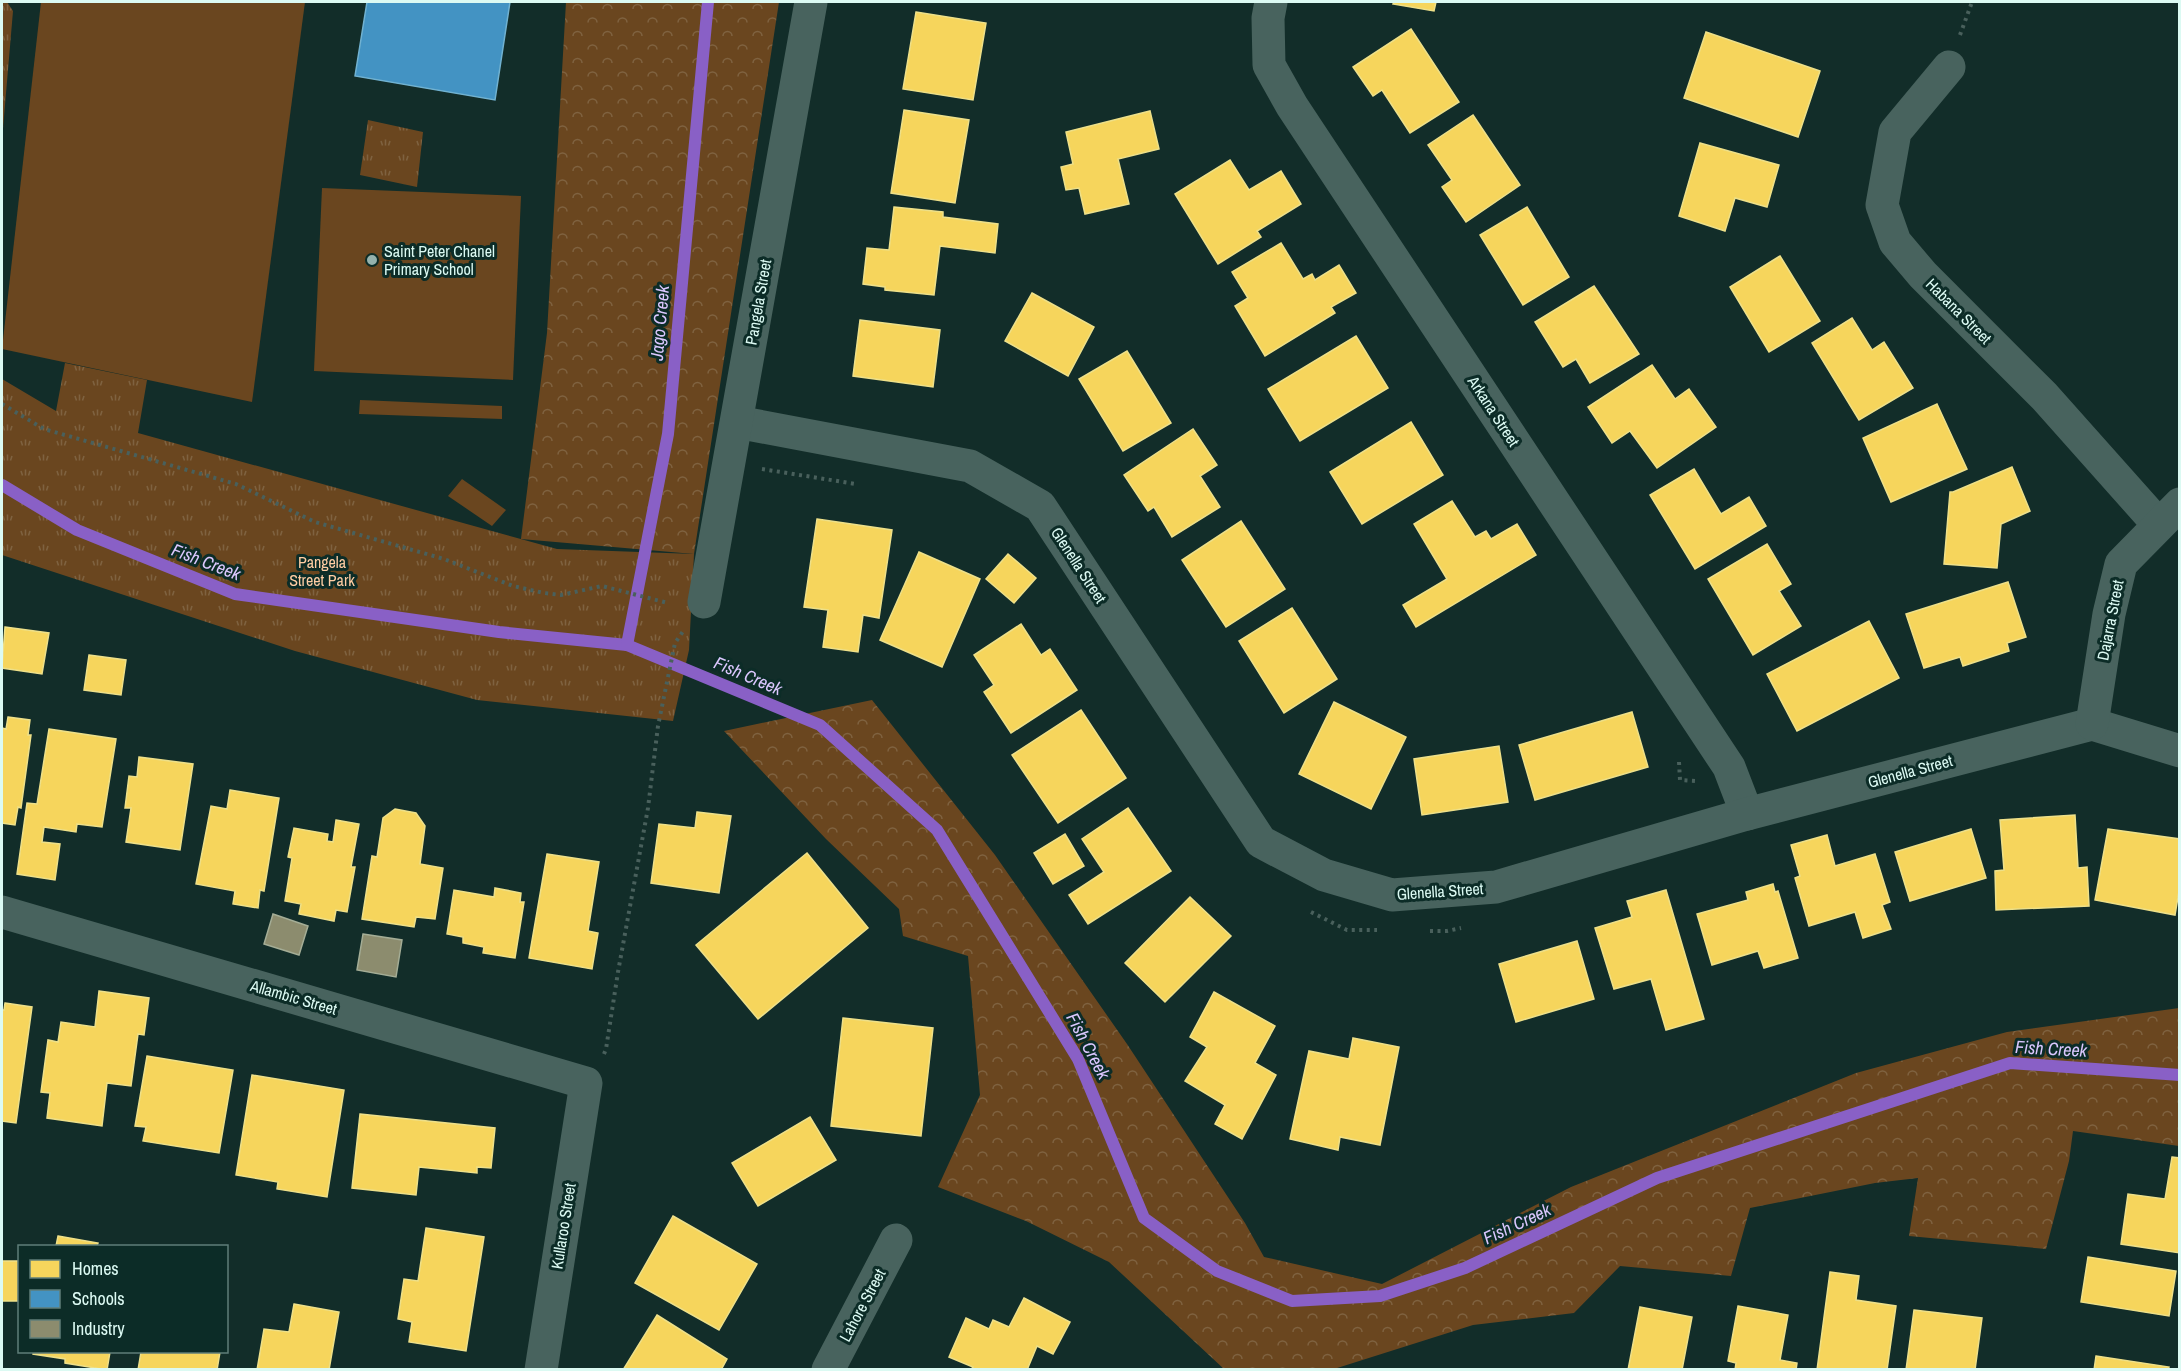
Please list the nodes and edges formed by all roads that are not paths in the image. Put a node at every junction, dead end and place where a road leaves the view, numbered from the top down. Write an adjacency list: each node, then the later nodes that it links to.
1 (811, 2): 4 (street, Pangela Street)
2 (1271, 2): 9 (street, Arkana Street)
3 (1949, 68): 5 (street, Habana Street)
4 (737, 422): 6 (street, Pangela Street); 9 (street, Glenella Street)
5 (2169, 514): 7 (street, Dajarra Street)
6 (704, 602)
7 (2092, 724): 8 (street); 9 (street, Glenella Street)
8 (2180, 751)
9 (1747, 814)
10 (2, 912): 11 (street, Allambic Street)
11 (586, 1083): 13 (street, Kullaroo Street)
12 (896, 1240): 14 (street, Lahore Street)
13 (541, 1370)
14 (828, 1370)

